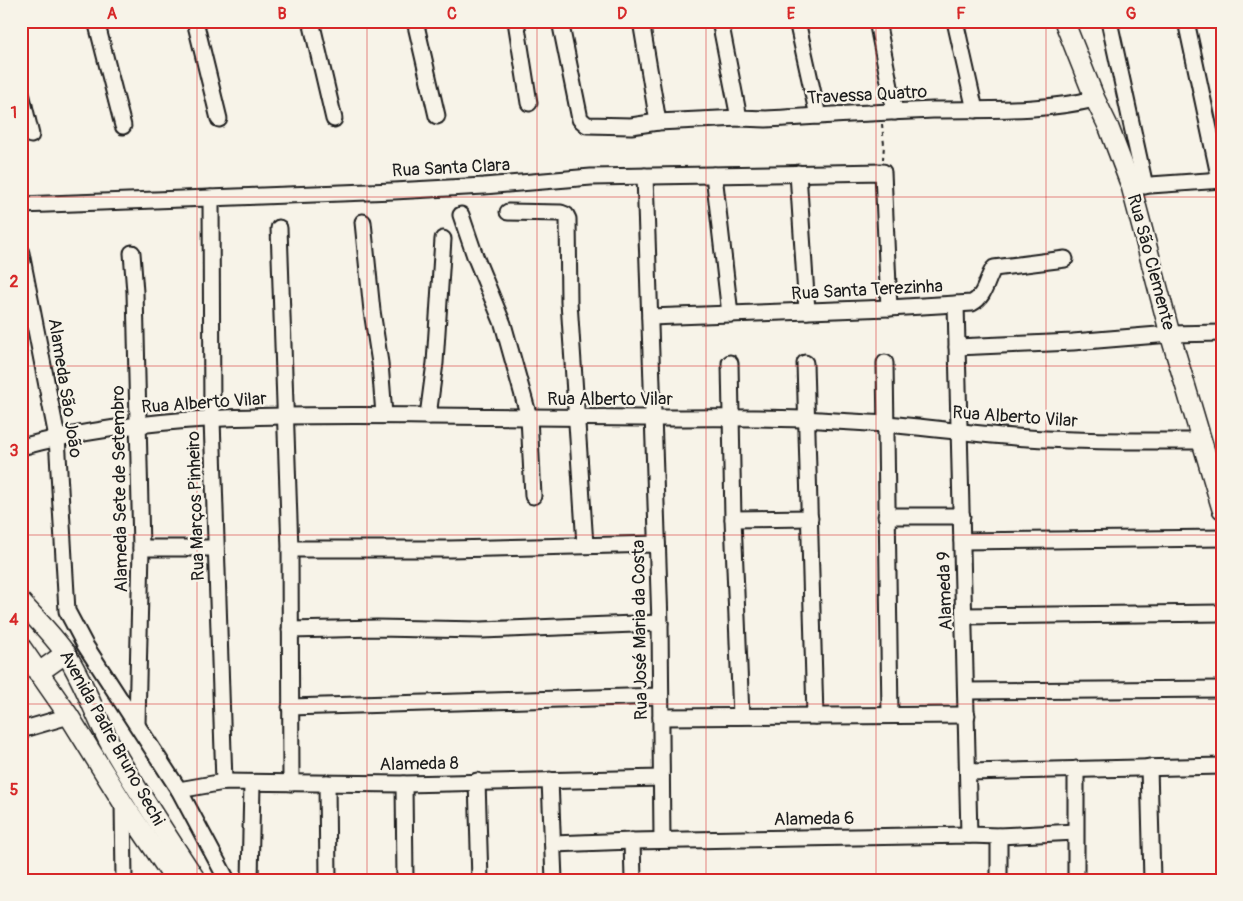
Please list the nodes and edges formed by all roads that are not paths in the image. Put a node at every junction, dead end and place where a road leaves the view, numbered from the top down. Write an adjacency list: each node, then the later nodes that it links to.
1 (96, 21): 26 (street)
2 (195, 21): 23 (street)
3 (311, 21): 24 (street)
4 (414, 21): 20 (street)
5 (516, 21): 17 (street)
6 (560, 21): 25 (street)
7 (641, 21): 25 (street)
8 (720, 21): 22 (street)
9 (797, 21): 21 (street)
10 (877, 21): 19 (street)
11 (955, 21): 18 (street)
12 (1064, 21): 16 (main road, Rua São Clemente)
13 (1109, 21): 32 (street)
14 (1186, 21): 31 (street)
15 (21, 93): 27 (street)
16 (1095, 99): 18 (street, Travessa Quatro); 32 (main road, Rua São Clemente)
17 (529, 103)
18 (975, 110): 19 (street, Travessa Quatro)
19 (888, 112): 21 (street, Travessa Quatro)
20 (437, 116)
21 (818, 116): 22 (street, Travessa Quatro)
22 (739, 118): 25 (street)
23 (219, 119)
24 (334, 119)
25 (658, 122)
26 (123, 126)
27 (31, 135)
28 (798, 173): 29 (street, Rua Santa Clara); 44 (street, Rua Santa Clara); 45 (street)
29 (714, 175): 30 (street, Rua Santa Clara); 46 (street)
30 (645, 176): 33 (street, Rua Santa Clara); 47 (street)
31 (1221, 180): 32 (street)
32 (1138, 186): 49 (main road, Rua São Clemente)
33 (211, 198): 34 (street, Rua Santa Clara); 61 (street, Rua Marços Pinheiro)
34 (21, 205)
35 (508, 212): 59 (street)
36 (461, 215): 57 (street)
37 (362, 222): 54 (street)
38 (279, 228): 55 (street)
39 (443, 239): 56 (street)
40 (21, 253): 66 (street, Alameda São João)
41 (132, 253): 64 (street, Alameda Sete de Setembro)
42 (1065, 259): 43 (street, Rua Santa Terezinha)
43 (956, 304): 44 (street, Rua Santa Terezinha); 50 (street, Alameda 9)
44 (889, 308): 45 (street, Rua Santa Terezinha)
45 (807, 311): 46 (street, Rua Santa Terezinha)
46 (730, 314): 47 (street, Rua Santa Terezinha)
47 (650, 317): 60 (street)
48 (1222, 332): 49 (street)
49 (1170, 334): 50 (street); 67 (main road, Rua São Clemente)
50 (957, 346): 65 (street, Alameda 9)
51 (730, 362): 58 (street)
52 (805, 362): 62 (street)
53 (885, 363): 63 (street)
54 (384, 415): 55 (street, Rua Alberto Vilar); 56 (street, Rua Alberto Vilar)
55 (284, 416): 61 (street, Rua Alberto Vilar); 82 (street)
56 (428, 416): 57 (street, Rua Alberto Vilar)
57 (529, 417): 59 (street, Rua Alberto Vilar); 70 (street)
58 (731, 417): 60 (street, Rua Alberto Vilar); 62 (street, Rua Alberto Vilar); 75 (street)
59 (577, 418): 60 (street, Rua Alberto Vilar); 79 (street)
60 (654, 418): 78 (street, Rua José Maria da Costa)
61 (212, 420): 64 (street, Rua Alberto Vilar); 81 (street, Rua Marços Pinheiro)
62 (806, 420): 63 (street, Rua Alberto Vilar); 74 (street)
63 (887, 424): 65 (street, Rua Alberto Vilar); 72 (street)
64 (138, 426): 66 (street, Rua Alberto Vilar); 80 (street, Alameda Sete de Setembro)
65 (959, 433): 67 (street, Rua Alberto Vilar); 73 (street, Alameda 9)
66 (57, 437): 68 (street, Rua Alberto Vilar); 101 (street, Alameda São João)
67 (1200, 441): 69 (main road, Rua São Clemente)
68 (21, 447)
69 (1216, 470): 71 (main road, Rua São Clemente)
70 (533, 496)
71 (1222, 509)
72 (886, 516): 73 (street); 95 (street)
73 (962, 516): 77 (street, Alameda 9)
74 (810, 518): 75 (street); 99 (street)
75 (733, 519): 98 (street)
76 (1222, 538): 77 (street)
77 (962, 541): 85 (street, Alameda 9)
78 (657, 544): 79 (street); 86 (street, Rua José Maria da Costa)
79 (585, 545): 82 (street)
80 (141, 548): 81 (street); 101 (street, Alameda Sete de Setembro)
81 (216, 548): 110 (street, Rua Marços Pinheiro)
82 (290, 549): 87 (street)
83 (21, 602): 89 (main road, Avenida Padre Bruno Sechi)
84 (1222, 613): 85 (street)
85 (964, 616): 92 (street, Alameda 9)
86 (660, 623): 87 (street); 93 (street, Rua José Maria da Costa)
87 (290, 630): 94 (street)
88 (21, 647): 90 (main road, Avenida Padre Bruno Sechi)
89 (66, 653): 90 (main road); 125 (main road, Avenida Padre Bruno Sechi)
90 (38, 673): 97 (main road, Avenida Padre Bruno Sechi)
91 (1222, 689): 92 (street)
92 (967, 691): 96 (street, Alameda 9)
93 (660, 696): 94 (street); 100 (street, Rua José Maria da Costa)
94 (290, 707): 111 (street)
95 (890, 715): 96 (street); 99 (street)
96 (967, 715): 106 (street, Alameda 9)
97 (69, 716): 102 (street); 116 (main road, Avenida Padre Bruno Sechi)
98 (740, 716): 99 (street); 100 (street)
99 (815, 716)
100 (661, 717): 107 (street, Rua José Maria da Costa)
101 (137, 724): 115 (street, Alameda São João)
102 (21, 730)
103 (1222, 766): 104 (street)
104 (1149, 767): 105 (street); 135 (street)
105 (1076, 769): 106 (street); 117 (street)
106 (968, 772): 118 (street, Alameda 9)
107 (661, 778): 108 (street, Alameda 8); 120 (street, Rua José Maria da Costa)
108 (550, 780): 109 (street, Alameda 8); 122 (street)
109 (477, 781): 114 (street, Alameda 8); 130 (street)
110 (224, 782): 113 (street, Alameda 8); 115 (street, Alameda 8)
111 (291, 783): 112 (street, Alameda 8); 113 (street, Alameda 8)
112 (327, 783): 114 (street, Alameda 8); 128 (street)
113 (252, 784): 127 (street)
114 (404, 784): 129 (street)
115 (179, 790): 126 (street, Alameda São João)
116 (123, 803): 123 (street); 124 (main road, Avenida Padre Bruno Sechi)
117 (1075, 832): 119 (street, Alameda 6); 134 (street)
118 (969, 835): 119 (street, Alameda 6); 120 (street, Alameda 6)
119 (1000, 836): 133 (street)
120 (662, 840): 121 (street, Alameda 6)
121 (632, 841): 122 (street, Alameda 6); 132 (street)
122 (553, 844): 131 (street)
123 (124, 880)
124 (175, 880)
125 (196, 880)
126 (227, 880)
127 (250, 880)
128 (328, 880)
129 (405, 880)
130 (480, 880)
131 (554, 880)
132 (633, 880)
133 (1000, 880)
134 (1076, 880)
135 (1152, 880)

